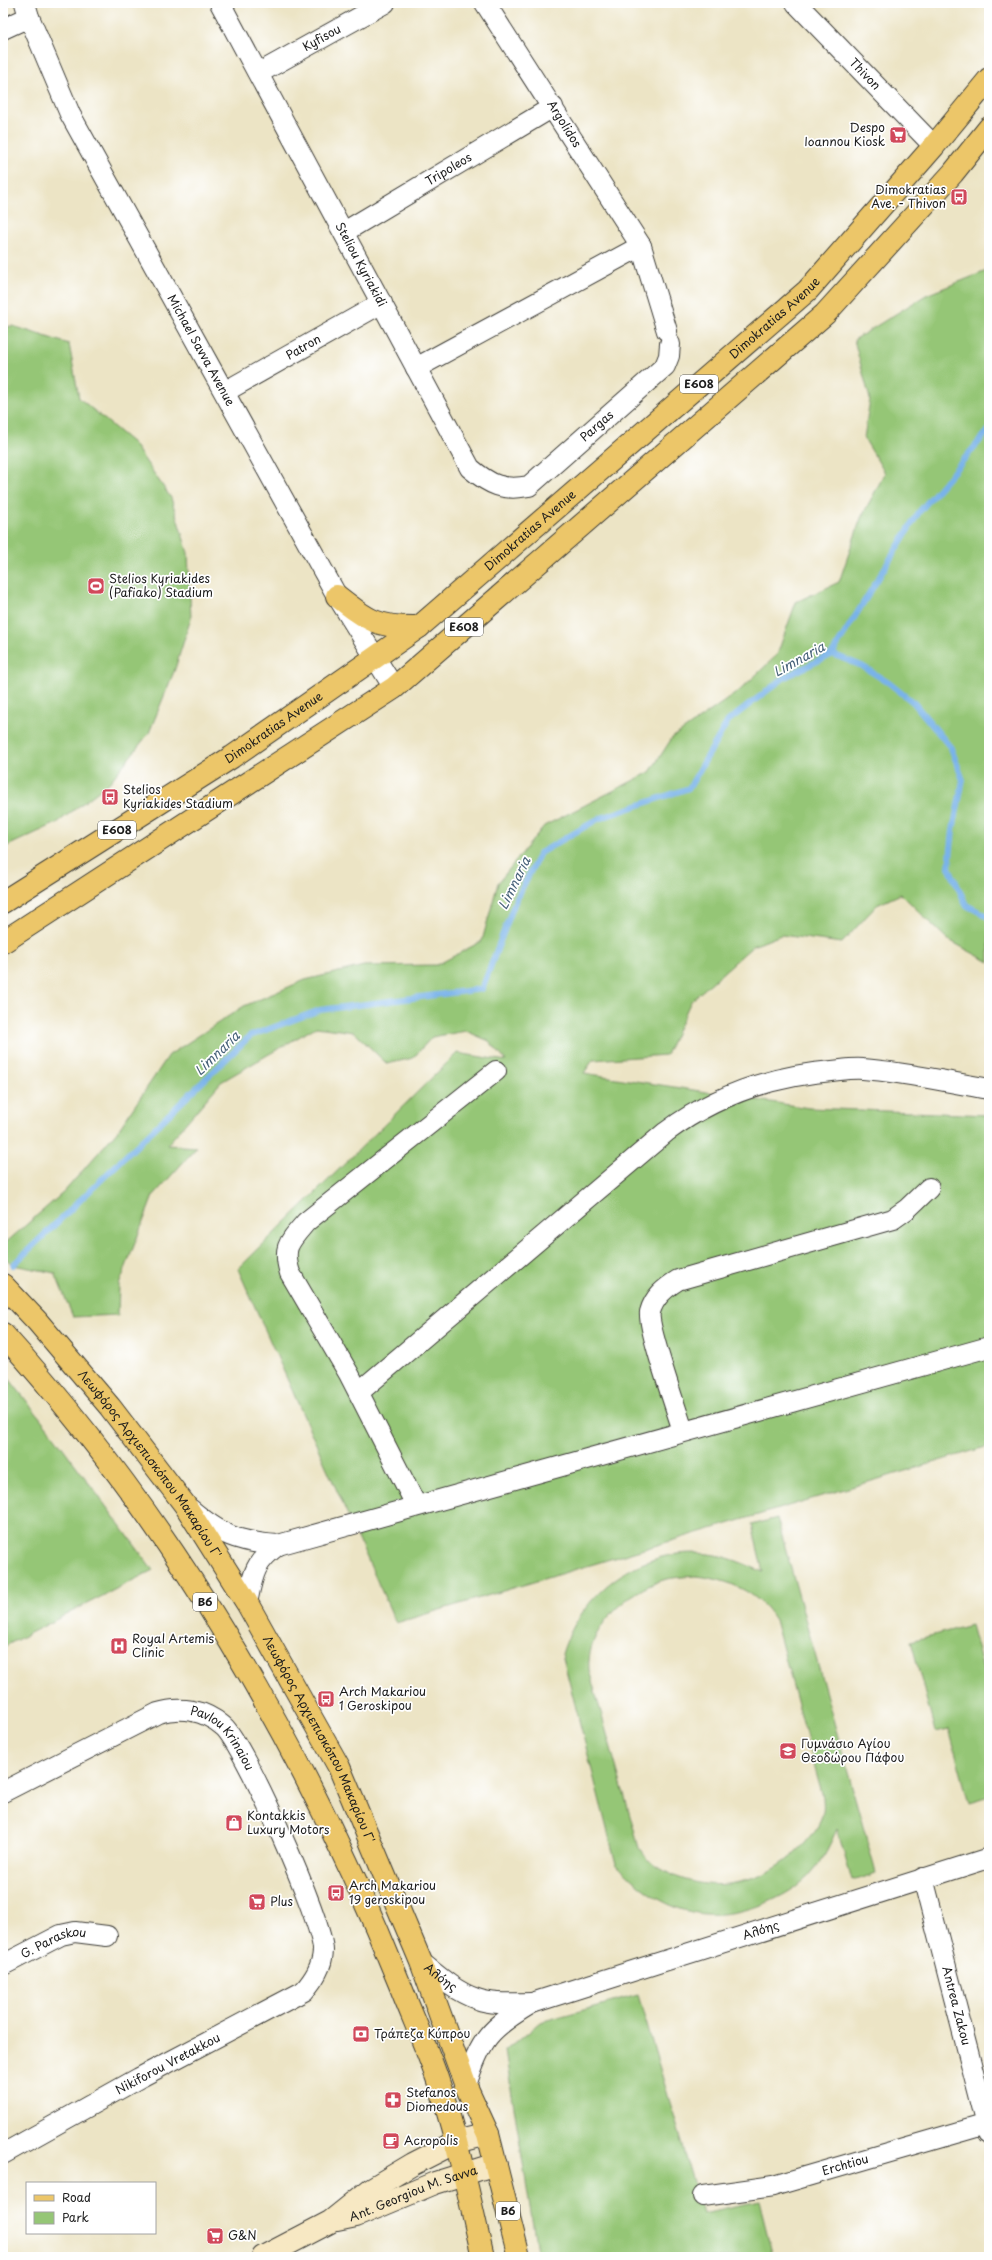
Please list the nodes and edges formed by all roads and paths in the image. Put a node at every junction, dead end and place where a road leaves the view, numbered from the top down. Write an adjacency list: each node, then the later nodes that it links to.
1 (220, 3): 7 (street, Steliou Kyriakidi)
2 (385, 3): 7 (street, Kyfisou)
3 (485, 3): 9 (street, Argolidos)
4 (796, 3): 11 (street, Thivon)
5 (27, 10): 6 (street); 17 (street, Michael Savva Avenue)
6 (3, 30)
7 (260, 73): 12 (street, Steliou Kyriakidi)
8 (989, 79): 11 (main road, Dimokratias Avenue / E608)
9 (553, 107): 12 (street, Tripoleos); 13 (street, Argolidos)
10 (989, 128): 22 (main road, E608)
11 (934, 146): 20 (main road, Dimokratias Avenue / E608)
12 (344, 232): 14 (street, Steliou Kyriakidi)
13 (641, 246): 15 (street, Argolidos); 16 (street)
14 (382, 303): 16 (street, Steliou Kyriakidi); 17 (street, Patron)
15 (665, 366): 18 (street, Pargas)
16 (416, 368): 18 (street, Steliou Kyriakidi)
17 (226, 391): 19 (street, Michael Savva Avenue)
18 (529, 486)
19 (338, 596): 20 (main road); 21 (street, Michael Savva Avenue)
20 (419, 627): 21 (main road, Dimokratias Avenue / E608)
21 (376, 657): 22 (street, Michael Savva Avenue); 23 (main road, Dimokratias Avenue / E608)
22 (394, 688): 24 (main road, E608)
23 (3, 902)
24 (3, 942)
25 (496, 1071): 31 (street)
26 (989, 1089): 31 (street)
27 (929, 1188): 32 (street)
28 (3, 1285): 33 (main road, Λεωφόρος Αρχιεπισκόπου Μακαρίου Γ' / B6)
29 (3, 1334): 48 (main road, B6)
30 (989, 1347): 32 (street)
31 (359, 1392): 34 (street)
32 (683, 1431): 34 (street)
33 (185, 1505): 35 (street); 36 (main road, Λεωφόρος Αρχιεπισκόπου Μακαρίου Γ' / B6)
34 (416, 1505): 35 (street)
35 (278, 1545): 36 (street)
36 (247, 1603): 41 (main road, Λεωφόρος Αρχιεπισκόπου Μακαρίου Γ' / B6)
37 (3, 1792): 42 (street, Pavlou Krinaiou)
38 (989, 1858): 39 (street, Αλόης)
39 (923, 1878): 44 (street, Αλόης); 46 (street, Antrea Zakou)
40 (107, 1936): 43 (street, G. Paraskou)
41 (421, 1962): 44 (street, Αλόης); 45 (main road, Λεωφόρος Αρχιεπισκόπου Μακαρίου Γ' / B6)
42 (322, 1963): 49 (street, Nikiforou Vretakkou)
43 (3, 1965)
44 (532, 2003): 45 (street, Αλόης)
45 (466, 2086): 47 (main road, Λεωφόρος Αρχιεπισκόπου Μακαρίου Γ' / B6)
46 (988, 2128): 52 (street, Erchtiou)
47 (488, 2134): 48 (main road, Ant. Georgiou M. Savva); 50 (main road, Λεωφόρος Αρχιεπισκόπου Μακαρίου Γ' / B6)
48 (456, 2142): 51 (main road, B6); 53 (main road, Ant. Georgiou M. Savva)
49 (3, 2154)
50 (496, 2164): 51 (main road, Ant. Georgiou M. Savva); 56 (main road, Λεωφόρος Αρχιεπισκόπου Μακαρίου Γ' / B6)
51 (464, 2174): 53 (main road, Ant. Georgiou M. Savva); 55 (main road, B6)
52 (703, 2196)
53 (330, 2222): 54 (main road, Ant. Georgiou M. Savva)
54 (263, 2257)
55 (483, 2257)
56 (519, 2257)

